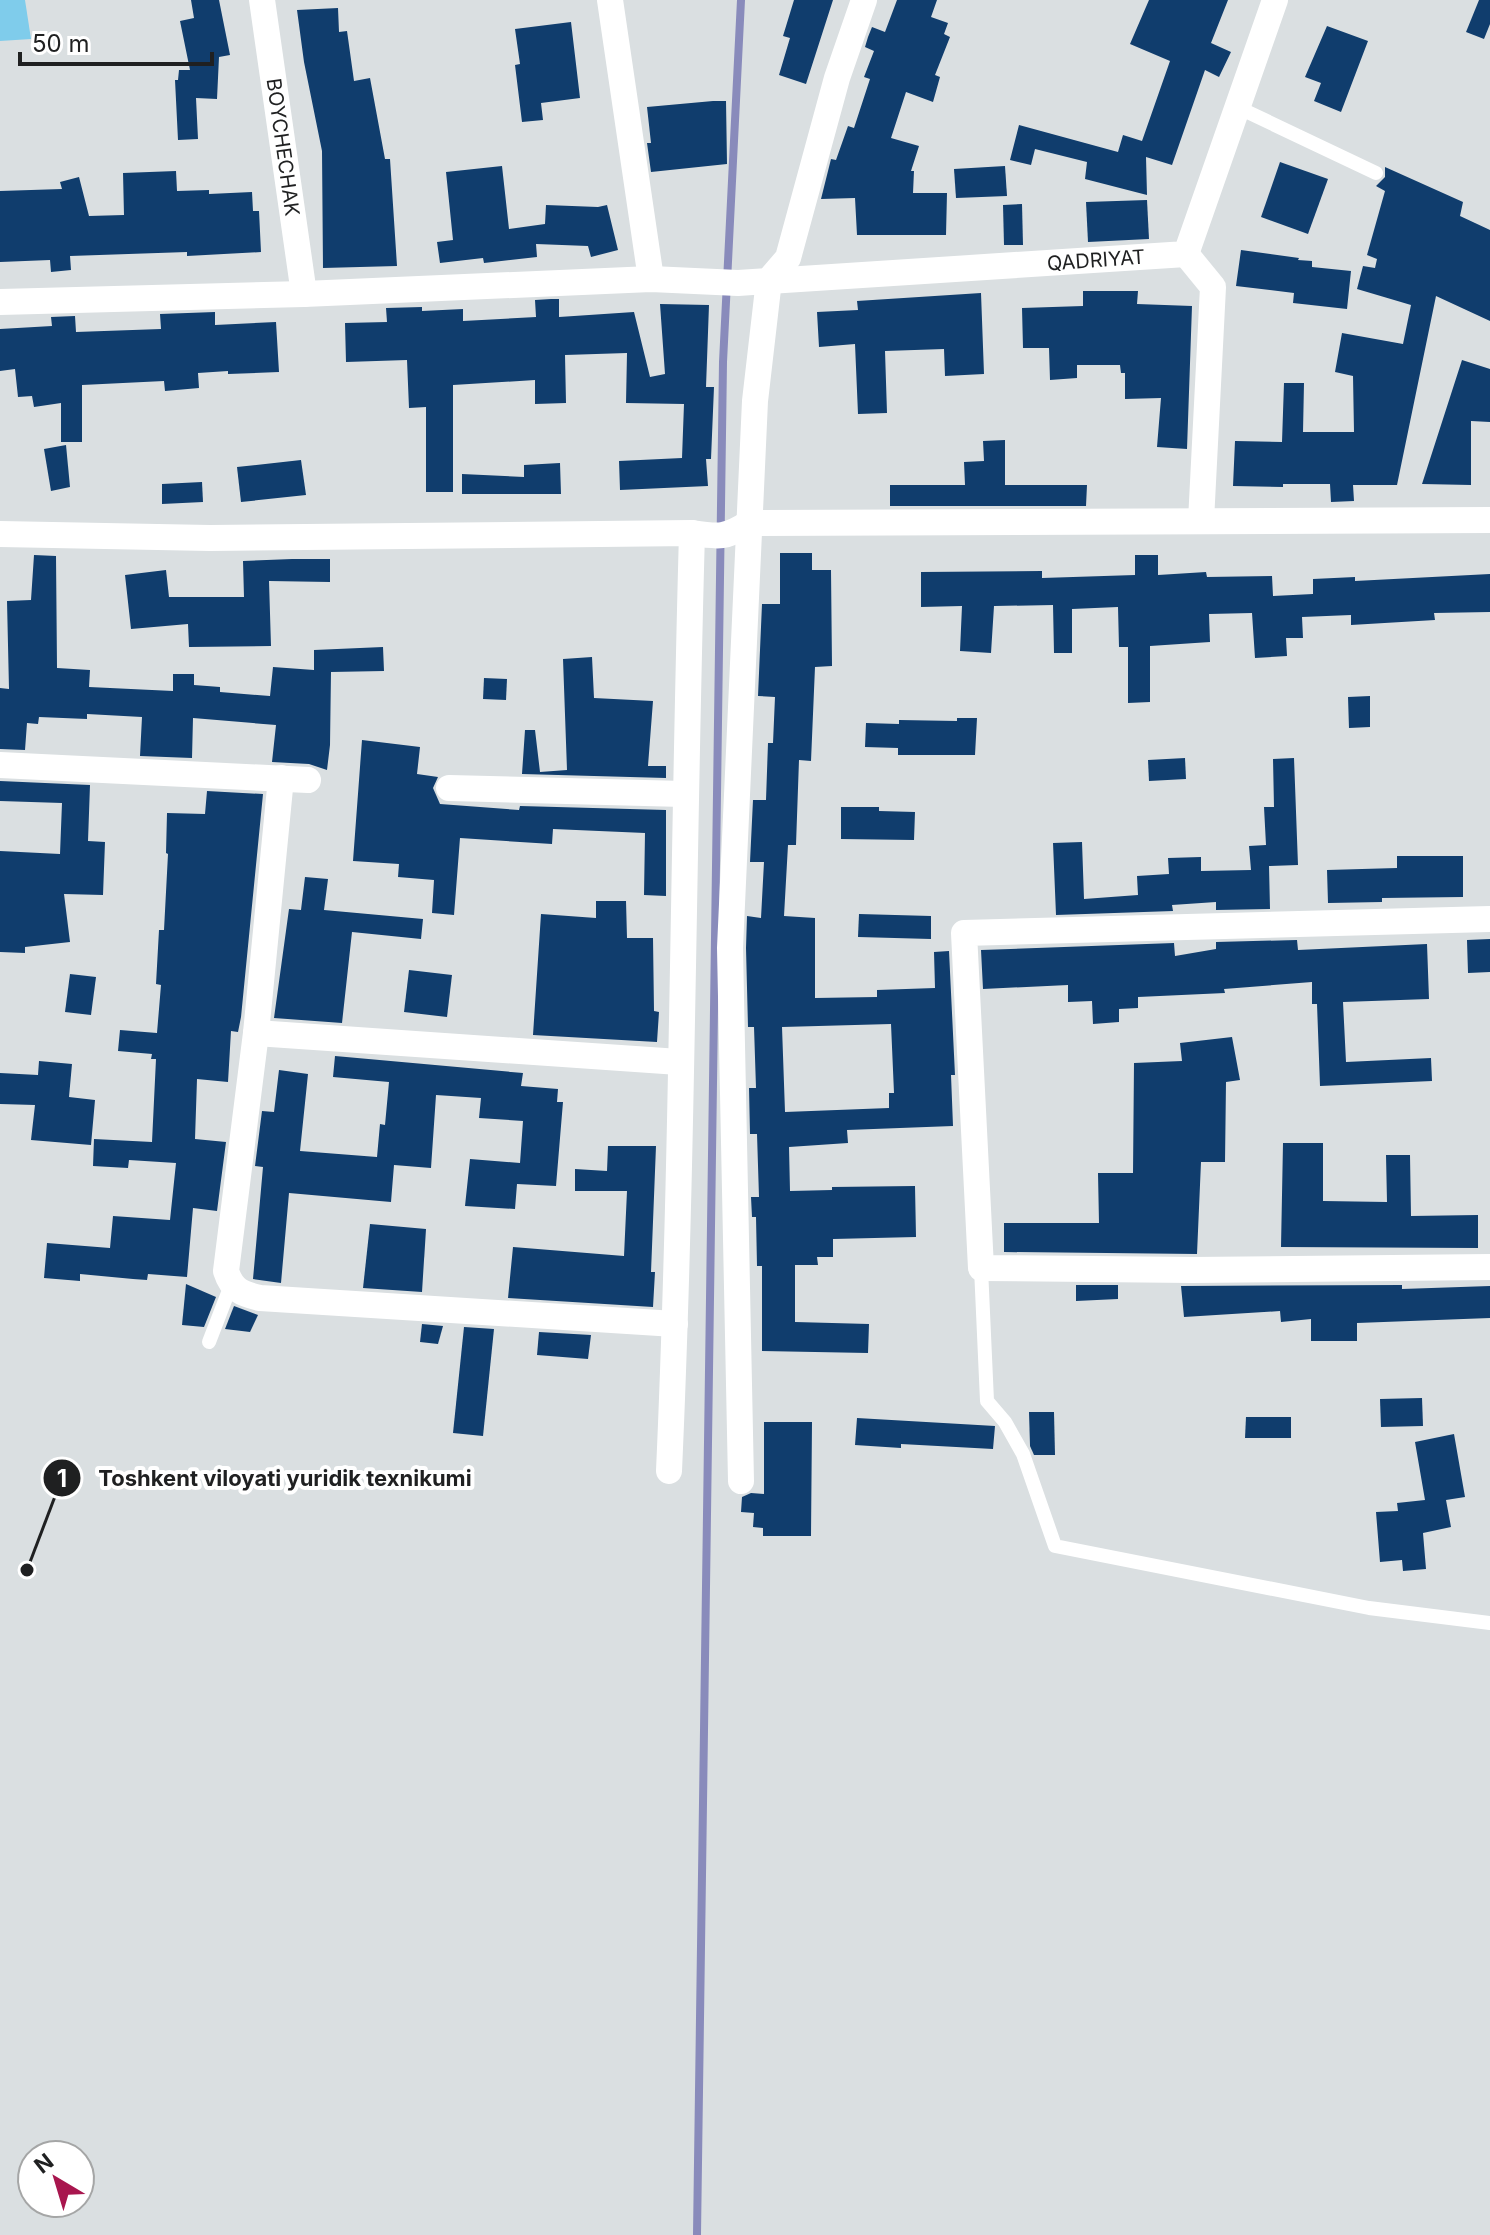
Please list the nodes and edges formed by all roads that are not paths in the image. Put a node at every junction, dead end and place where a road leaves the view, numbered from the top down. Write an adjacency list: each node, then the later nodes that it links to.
1 (262, 0): 10 (street, BOYCHECHAK)
2 (610, 0): 8 (street)
3 (864, 0): 9 (street)
4 (1275, 0): 5 (street)
5 (1237, 107): 6 (lane); 7 (street)
6 (1376, 173)
7 (1186, 254): 9 (street, QADRIYAT); 13 (street)
8 (651, 279): 9 (street, QADRIYAT); 10 (street, QADRIYAT)
9 (769, 280): 14 (street)
10 (304, 294): 11 (street, QADRIYAT)
11 (0, 302)
12 (1490, 520): 13 (street)
13 (1201, 521): 14 (street)
14 (721, 532): 15 (street); 20 (street); 30 (street)
15 (0, 534)
16 (0, 765): 17 (street)
17 (281, 778): 18 (street); 22 (street)
18 (308, 780)
19 (449, 788): 20 (street)
20 (684, 794): 23 (street)
21 (1490, 919): 25 (street)
22 (256, 1033): 23 (street); 26 (street)
23 (679, 1062): 27 (street)
24 (1490, 1267): 25 (street)
25 (981, 1268): 31 (lane)
26 (231, 1285): 27 (street); 28 (lane)
27 (675, 1324): 29 (street)
28 (209, 1342)
29 (669, 1471)
30 (741, 1481)
31 (1490, 1623)

